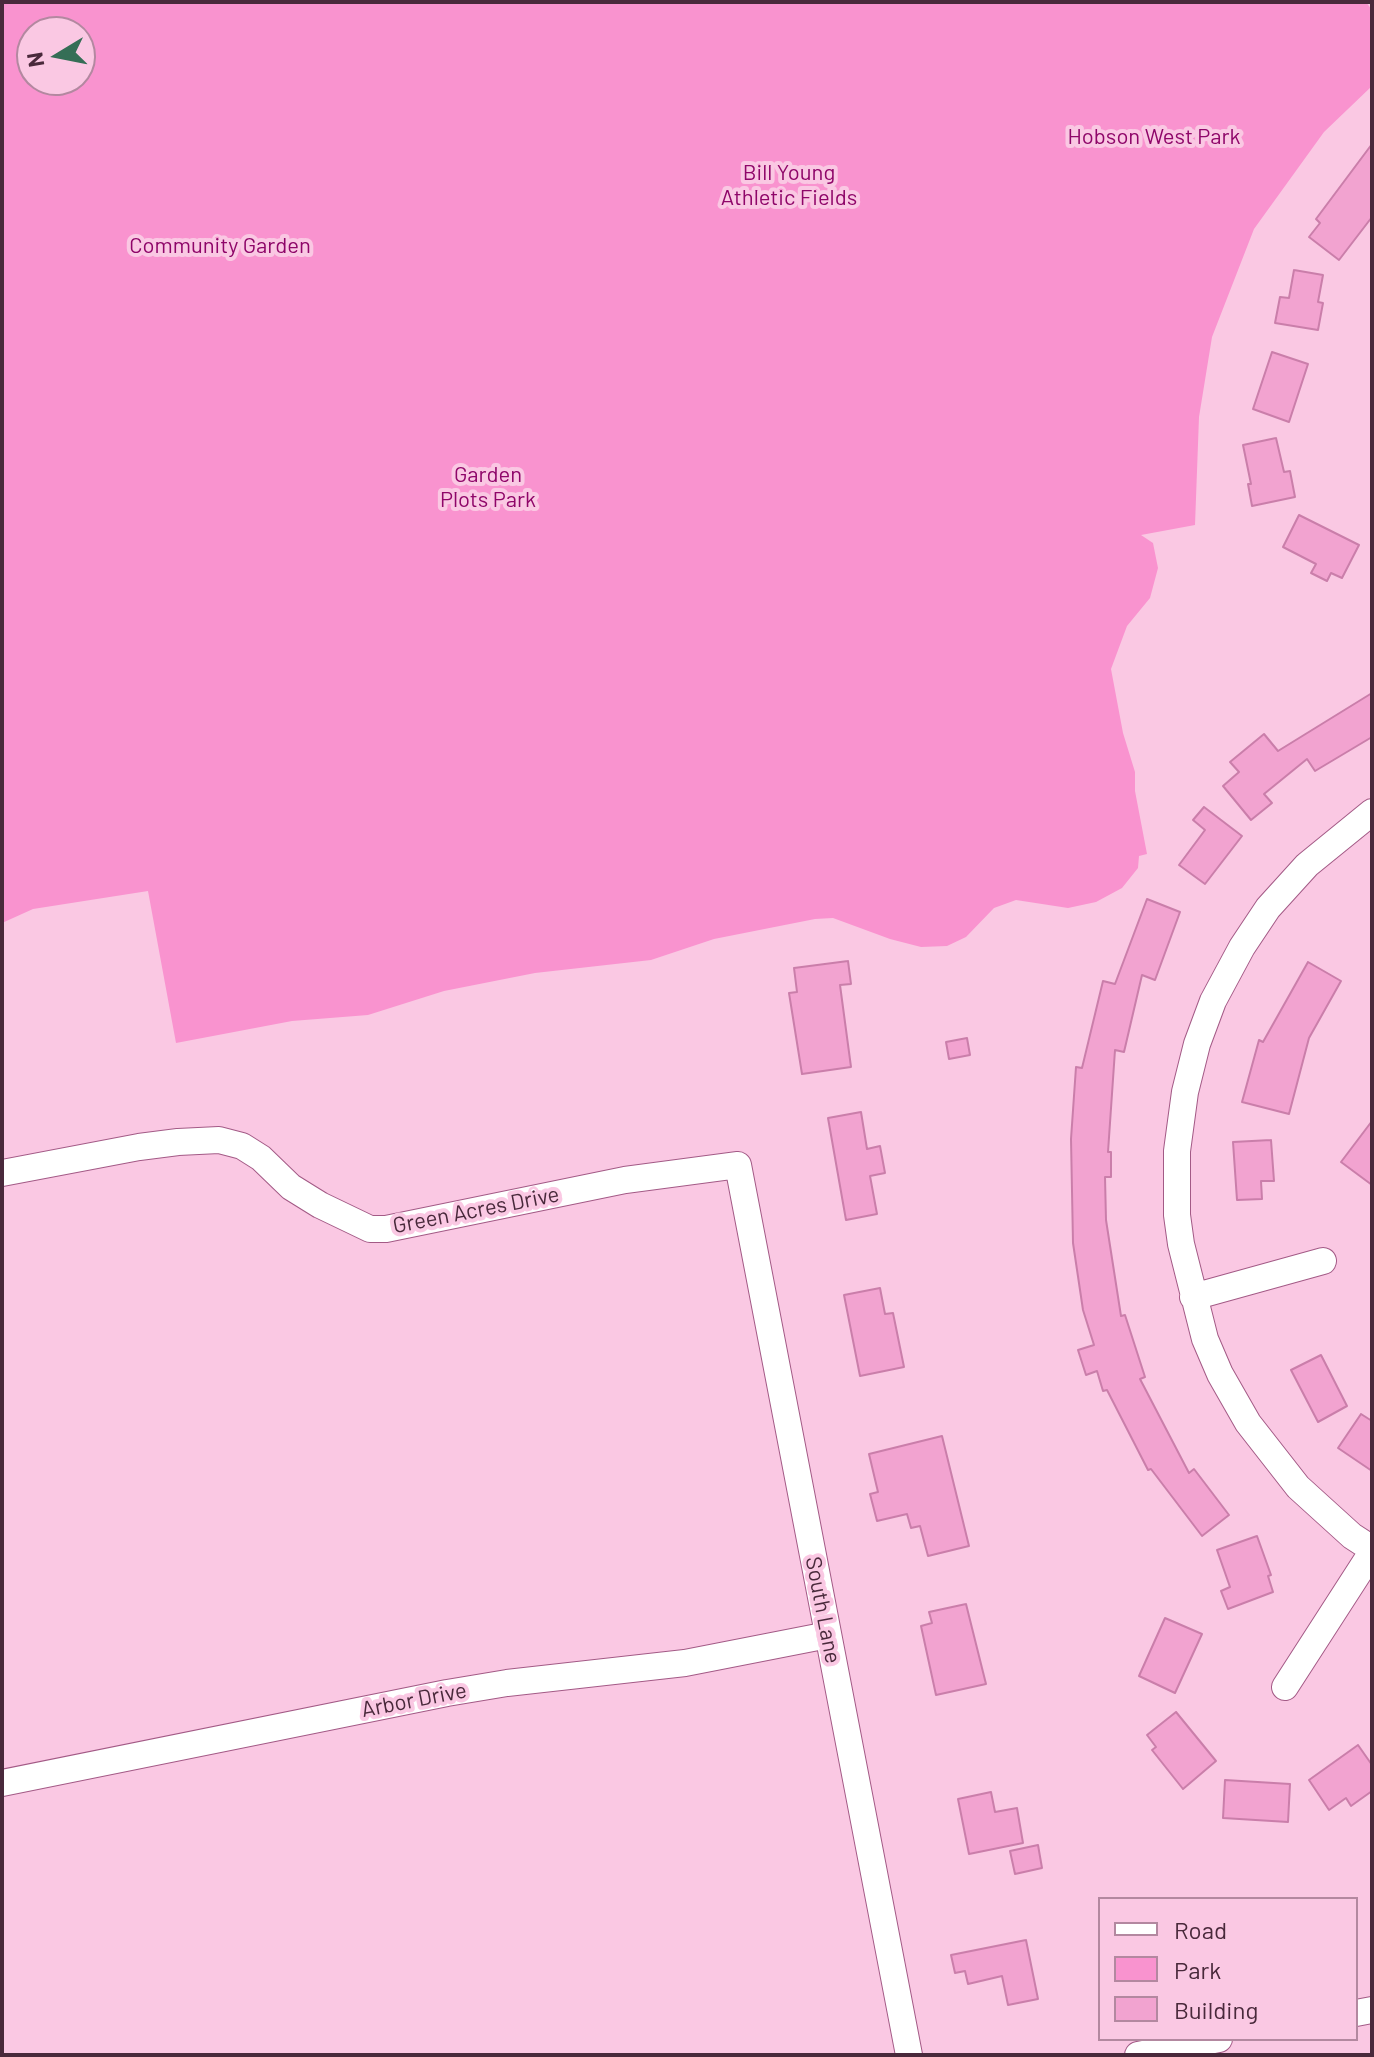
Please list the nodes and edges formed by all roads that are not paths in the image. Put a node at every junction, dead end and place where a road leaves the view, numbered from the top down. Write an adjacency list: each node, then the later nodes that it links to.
1 (1372, 812): 5 (street)
2 (738, 1165): 3 (street, Green Acres Drive); 7 (street, South Lane)
3 (2, 1173)
4 (1323, 1261): 5 (street)
5 (1193, 1297): 6 (street)
6 (1372, 1551): 8 (street)
7 (828, 1635): 9 (street, Arbor Drive); 11 (street, South Lane)
8 (1285, 1687)
9 (2, 1783)
10 (1209, 2041): 12 (street)
11 (909, 2055)
12 (1138, 2055)

